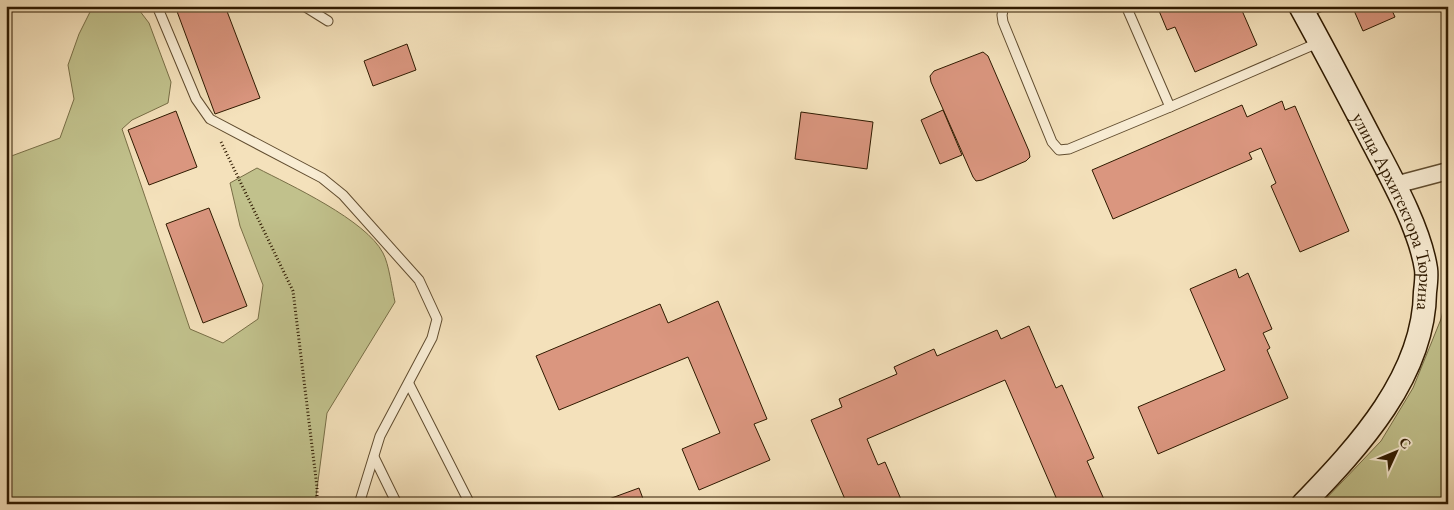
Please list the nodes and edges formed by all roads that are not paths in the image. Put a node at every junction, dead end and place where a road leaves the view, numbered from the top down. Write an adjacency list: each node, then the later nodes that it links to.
1 (156, 6): 11 (lane)
2 (304, 6): 6 (lane)
3 (1004, 6): 8 (lane)
4 (1126, 6): 8 (lane)
5 (1308, 9): 7 (street, улица Архитектора Тюрина)
6 (328, 21)
7 (1320, 42): 8 (lane); 10 (street, улица Архитектора Тюрина)
8 (1170, 108)
9 (1448, 171): 10 (street)
10 (1395, 185): 16 (street, улица Архитектора Тюрина)
11 (409, 384): 12 (lane); 15 (lane)
12 (374, 457): 13 (lane); 14 (lane)
13 (359, 504)
14 (397, 504)
15 (470, 504)
16 (1304, 504)

